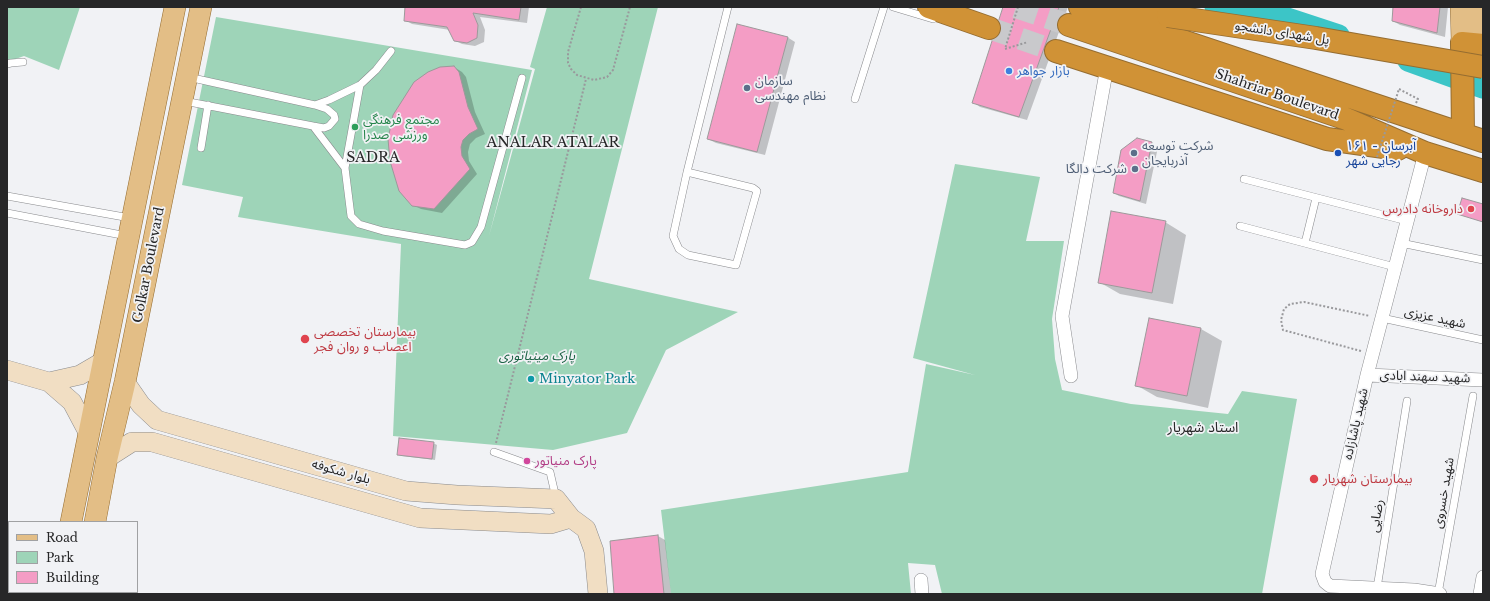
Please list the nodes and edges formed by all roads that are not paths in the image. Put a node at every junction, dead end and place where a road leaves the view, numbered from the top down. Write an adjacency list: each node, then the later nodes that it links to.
1 (175, 7): 38 (main road, Golkar Boulevard)
2 (201, 7): 18 (main road, Golkar Boulevard)
3 (728, 7): 31 (lane)
4 (884, 7): 21 (lane)
5 (893, 7): 8 (lane)
6 (1461, 7): 11 (main road)
7 (1479, 7): 11 (main road)
8 (933, 14): 10 (highway)
9 (1075, 16): 17 (highway, پل شهدای دانشجو, bridge); 26 (highway); 28 (highway, Shahriar Boulevard)
10 (989, 28)
11 (1475, 44): 26 (highway)
12 (391, 51): 20 (lane)
13 (1056, 51): 16 (highway)
14 (23, 62): 15 (lane)
15 (7, 64)
16 (1107, 67): 28 (highway); 48 (street)
17 (1483, 67)
18 (187, 77): 22 (main road, Golkar Boulevard); 24 (lane)
19 (522, 78): 29 (lane)
20 (360, 85): 24 (lane); 29 (lane)
21 (855, 99)
22 (182, 100): 23 (lane); 51 (main road, Golkar Boulevard)
23 (208, 105): 25 (lane); 27 (lane)
24 (315, 105): 25 (lane)
25 (313, 126): 29 (lane)
26 (1473, 137)
27 (201, 148)
28 (1425, 152): 30 (highway, Shahriar Boulevard); 36 (street, شهید پاشازاده)
29 (346, 168)
30 (1483, 171)
31 (687, 172): 31 (lane)
32 (1244, 179): 34 (lane)
33 (7, 196): 38 (lane)
34 (1316, 198): 36 (lane); 39 (lane)
35 (7, 213): 38 (lane)
36 (1407, 221): 40 (street, شهید پاشازاده)
37 (1240, 226): 39 (lane)
38 (130, 227): 45 (main road, Golkar Boulevard)
39 (1305, 243): 42 (lane)
40 (1401, 243): 41 (lane); 42 (street, شهید پاشازاده)
41 (1483, 260)
42 (1395, 267): 43 (street, شهید پاشازاده)
43 (1382, 318): 44 (lane, شهید عزیزی); 47 (street, شهید پاشازاده)
44 (1483, 340)
45 (104, 361): 50 (main road); 55 (main road, Golkar Boulevard)
46 (7, 370): 50 (main road)
47 (1367, 375): 49 (street, شهید سهند ابادی); 65 (street, شهید پاشازاده)
48 (1071, 376)
49 (1483, 380)
50 (49, 382): 55 (main road)
51 (125, 382): 54 (main road, بلوار شکوفه); 58 (main road, Golkar Boulevard)
52 (1473, 396): 68 (lane, شهید خسروی)
53 (1407, 401): 65 (lane, رضایی)
54 (158, 420): 56 (main road); 59 (main road, بلوار شکوفه)
55 (89, 434): 61 (main road, Golkar Boulevard)
56 (152, 442): 58 (main road, بلوار شکوفه); 60 (main road, بلوار شکوفه)
57 (494, 452): 59 (lane)
58 (107, 458): 62 (main road, Golkar Boulevard)
59 (556, 500): 60 (main road)
60 (571, 518): 66 (main road)
61 (71, 521)
62 (95, 521)
63 (1483, 577): 69 (street)
64 (920, 580): 67 (street)
65 (1377, 588): 68 (street, شهید پاشازاده)
66 (598, 594)
67 (922, 594)
68 (1439, 594)
69 (1480, 594)

